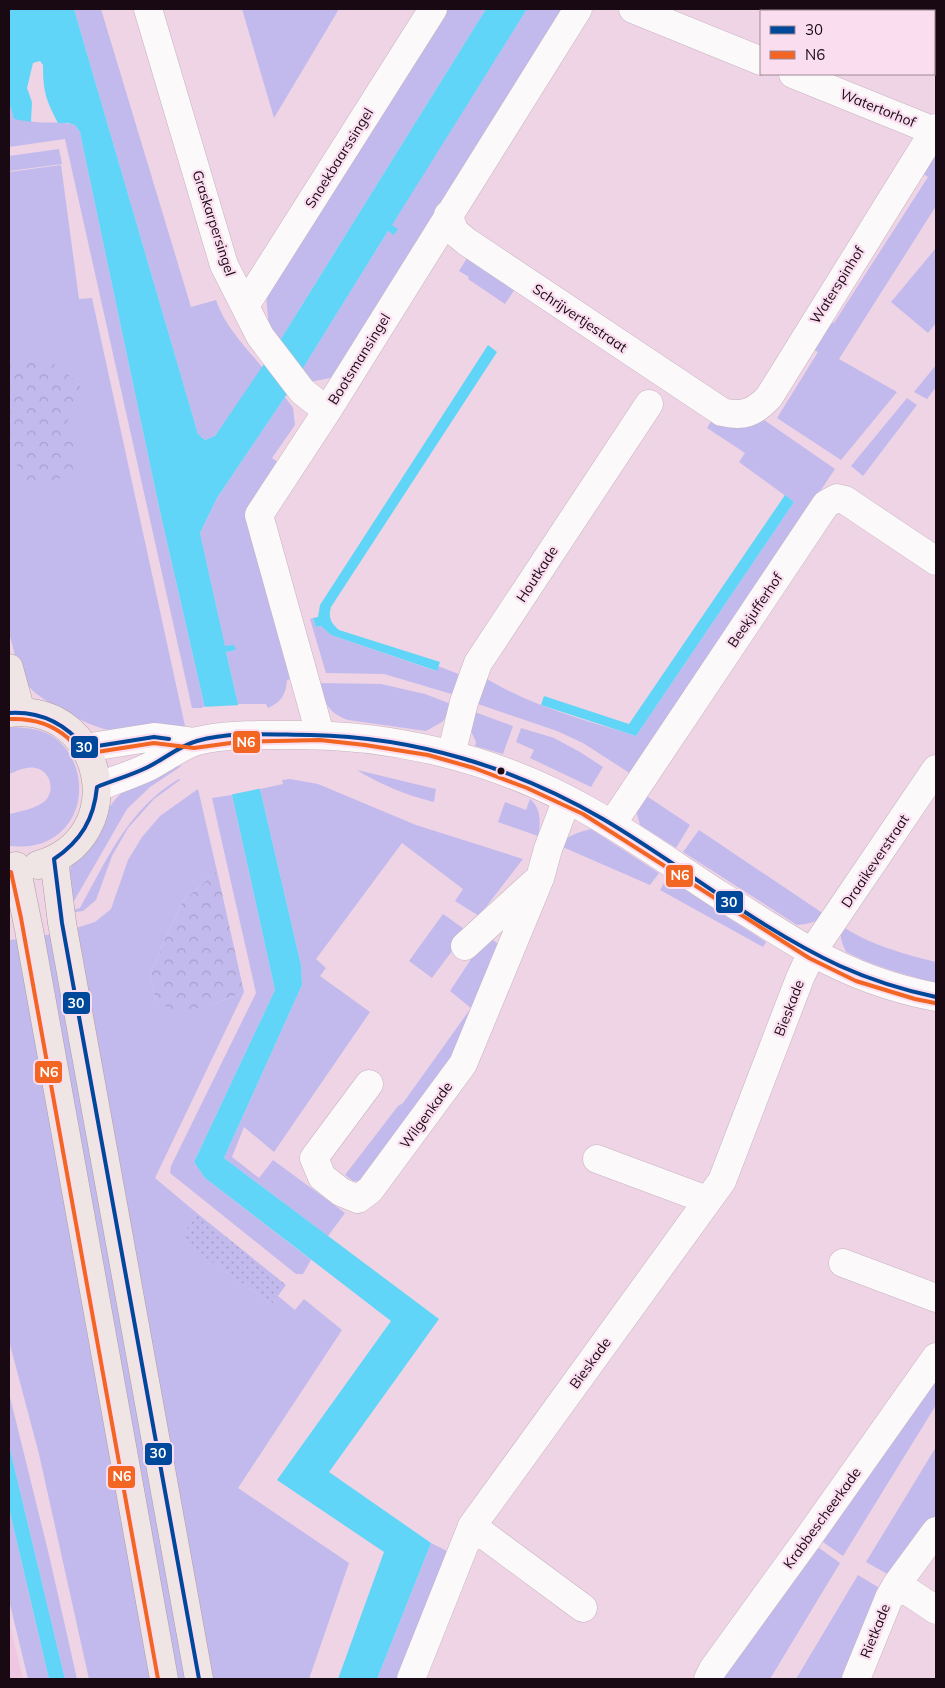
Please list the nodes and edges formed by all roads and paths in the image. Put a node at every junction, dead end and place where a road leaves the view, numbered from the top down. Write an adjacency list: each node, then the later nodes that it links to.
1 (148, 9): 9 (street, Graskarpersingel)
2 (434, 9): 9 (street, Snoekbaarssingel)
3 (578, 9): 8 (street, Bootsmansingel)
4 (633, 9): 5 (street)
5 (760, 61)
6 (796, 75): 7 (street, Watertorhof)
7 (935, 130): 12 (street, Waterspinhof)
8 (448, 215): 11 (street, Bootsmansingel); 12 (street, Schrijvertjestraat)
9 (245, 306): 11 (street, Graskarpersingel)
10 (649, 404): 19 (street, Houtkade)
11 (327, 411): 16 (street, Bootsmansingel)
12 (722, 412)
13 (936, 561): 23 (street, Beekjufferhof)
14 (9, 668): 15 (main road)
15 (15, 712): 18 (main road)
16 (320, 734): 17 (street); 19 (street)
17 (196, 741): 18 (street); 21 (street)
18 (85, 748): 21 (main road)
19 (451, 755): 22 (street)
20 (936, 769): 28 (street, Draaikeverstraat)
21 (97, 787): 24 (main road)
22 (567, 799): 23 (street); 26 (street, Wilgenkade)
23 (612, 824): 28 (street)
24 (54, 859): 25 (main road); 42 (main road)
25 (12, 866): 41 (main road)
26 (540, 878): 27 (street); 30 (street, Wilgenkade)
27 (465, 946)
28 (812, 952): 29 (street); 32 (street, Bieskade)
29 (936, 996)
30 (369, 1084)
31 (597, 1159): 32 (street)
32 (707, 1200): 36 (street, Bieskade)
33 (843, 1263): 34 (street)
34 (936, 1298)
35 (936, 1357): 44 (street, Krabbescheerkade)
36 (472, 1526): 39 (street); 43 (street, Bieskade)
37 (936, 1531): 38 (street, Rietkade)
38 (897, 1584): 40 (street); 45 (street, Rietkade)
39 (583, 1608)
40 (936, 1610)
41 (164, 1679)
42 (199, 1679)
43 (411, 1679)
44 (708, 1679)
45 (856, 1679)

